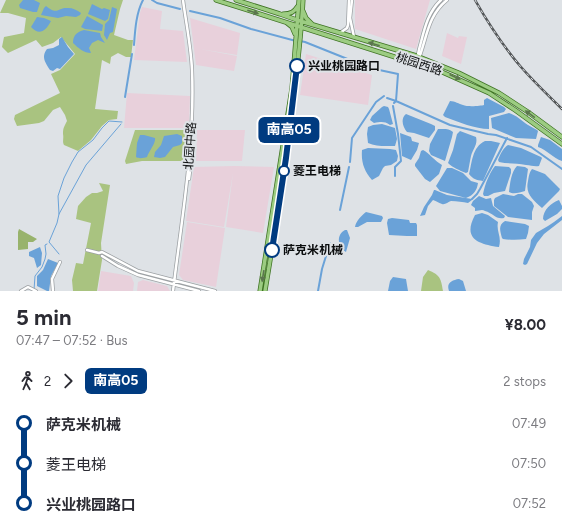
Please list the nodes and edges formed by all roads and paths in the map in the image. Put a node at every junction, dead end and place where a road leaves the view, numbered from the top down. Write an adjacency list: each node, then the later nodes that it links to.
1 (184, 0): 28 (street, 北园中路)
2 (216, 0): 12 (main road, 桃园西路, one-way to 12)
3 (236, 0): 10 (main road, 桃园西路)
4 (299, 0): 9 (main road)
5 (302, 0): 9 (main road)
6 (351, 0): 17 (street); 19 (street)
7 (441, 0): 15 (street)
8 (446, 0): 15 (street)
9 (300, 6): 10 (main road); 11 (main road); 13 (main road)
10 (280, 14): 11 (main road, 桃园西路)
11 (299, 21): 13 (main road, 桃园西路); 14 (main road)
12 (287, 22): 14 (main road, 桃园西路); 18 (main road)
13 (313, 25): 17 (main road, 桃园西路)
14 (299, 26): 16 (main road, 桃园西路); 18 (main road)
15 (427, 26): 21 (street)
16 (312, 30): 18 (main road); 22 (main road, 桃园西路)
17 (340, 33): 19 (main road, 桃园西路)
18 (298, 38): 20 (main road)
19 (354, 38): 21 (main road, 桃园西路, one-way to 19)
20 (298, 44): 36 (main road, one-way to 36); 37 (main road)
21 (418, 57): 22 (street); 23 (main road, 桃园西路, one-way to 21)
22 (418, 63): 24 (main road, 桃园西路, one-way to 24)
23 (562, 137)
24 (562, 144)
25 (86, 250): 28 (street)
26 (102, 256): 29 (street)
27 (60, 262): 32 (street)
28 (175, 281): 29 (street, 北园中路); 35 (street)
29 (174, 285): 33 (street, 北园中路); 34 (street)
30 (35, 290): 31 (street)
31 (21, 291)
32 (53, 291)
33 (174, 291)
34 (199, 291)
35 (215, 291)
36 (260, 291)
37 (265, 291)

